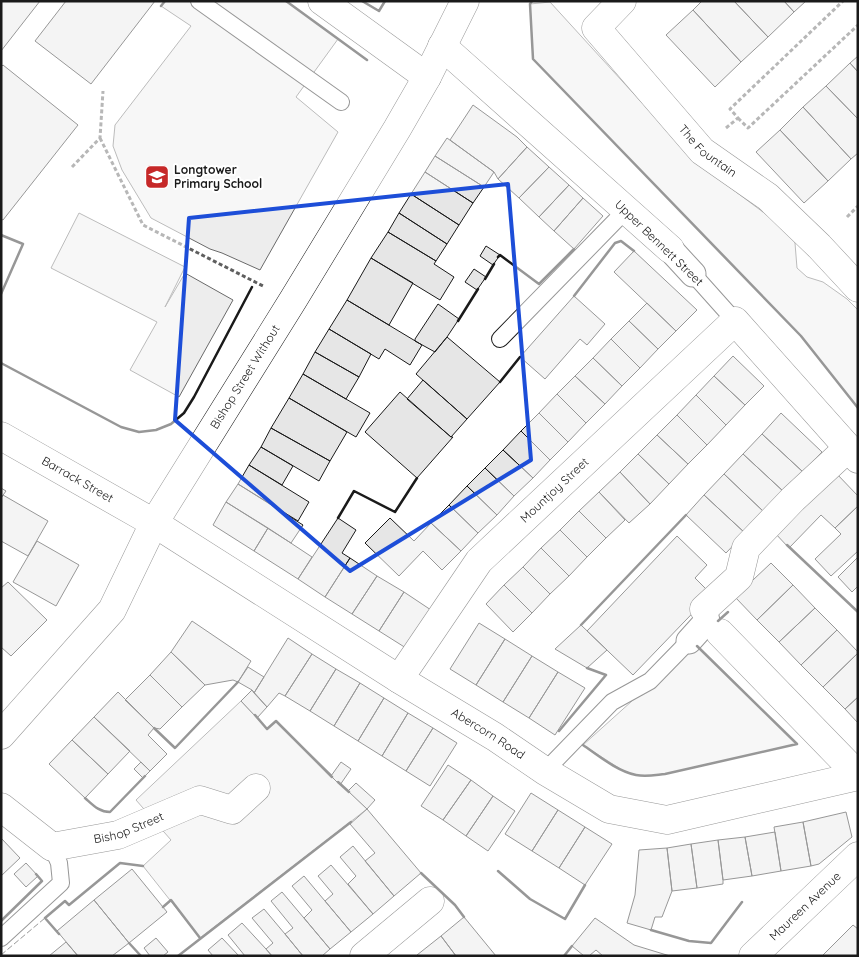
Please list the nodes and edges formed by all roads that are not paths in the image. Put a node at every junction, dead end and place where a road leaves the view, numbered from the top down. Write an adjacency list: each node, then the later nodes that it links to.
1 (199, 1): 7 (lane)
2 (322, 1): 6 (street)
3 (466, 1): 5 (street, Bishop Street Without)
4 (622, 1): 11 (street, The Fountain)
5 (442, 46): 6 (street, Bishop Street Without); 8 (street, Upper Bennett Street)
6 (427, 77): 16 (street, Bishop Street Without)
7 (342, 102)
8 (626, 210): 9 (street, Upper Bennett Street); 13 (lane)
9 (670, 249): 10 (street, Upper Bennett Street)
10 (693, 274): 12 (lane, Upper Bennett Street)
11 (858, 288)
12 (735, 321): 15 (street, Upper Bennett Street); 20 (street, Mountjoy Street)
13 (500, 339)
14 (1, 436): 16 (street, Barrack Street)
15 (853, 453): 17 (street)
16 (154, 523): 20 (street, Abercorn Road); 21 (street, Bishop Street Without)
17 (704, 609): 19 (street)
18 (720, 633): 23 (street)
19 (689, 641): 22 (lane)
20 (398, 679): 22 (street, Abercorn Road)
21 (1, 735)
22 (545, 771): 23 (street, Abercorn Road)
23 (858, 776)
24 (256, 788): 26 (street, Bishop Street)
25 (1, 807): 26 (street)
26 (52, 846): 29 (lane)
27 (858, 856): 31 (street, Maureen Avenue)
28 (430, 901): 30 (street)
29 (1, 938)
30 (364, 956)
31 (753, 956)

